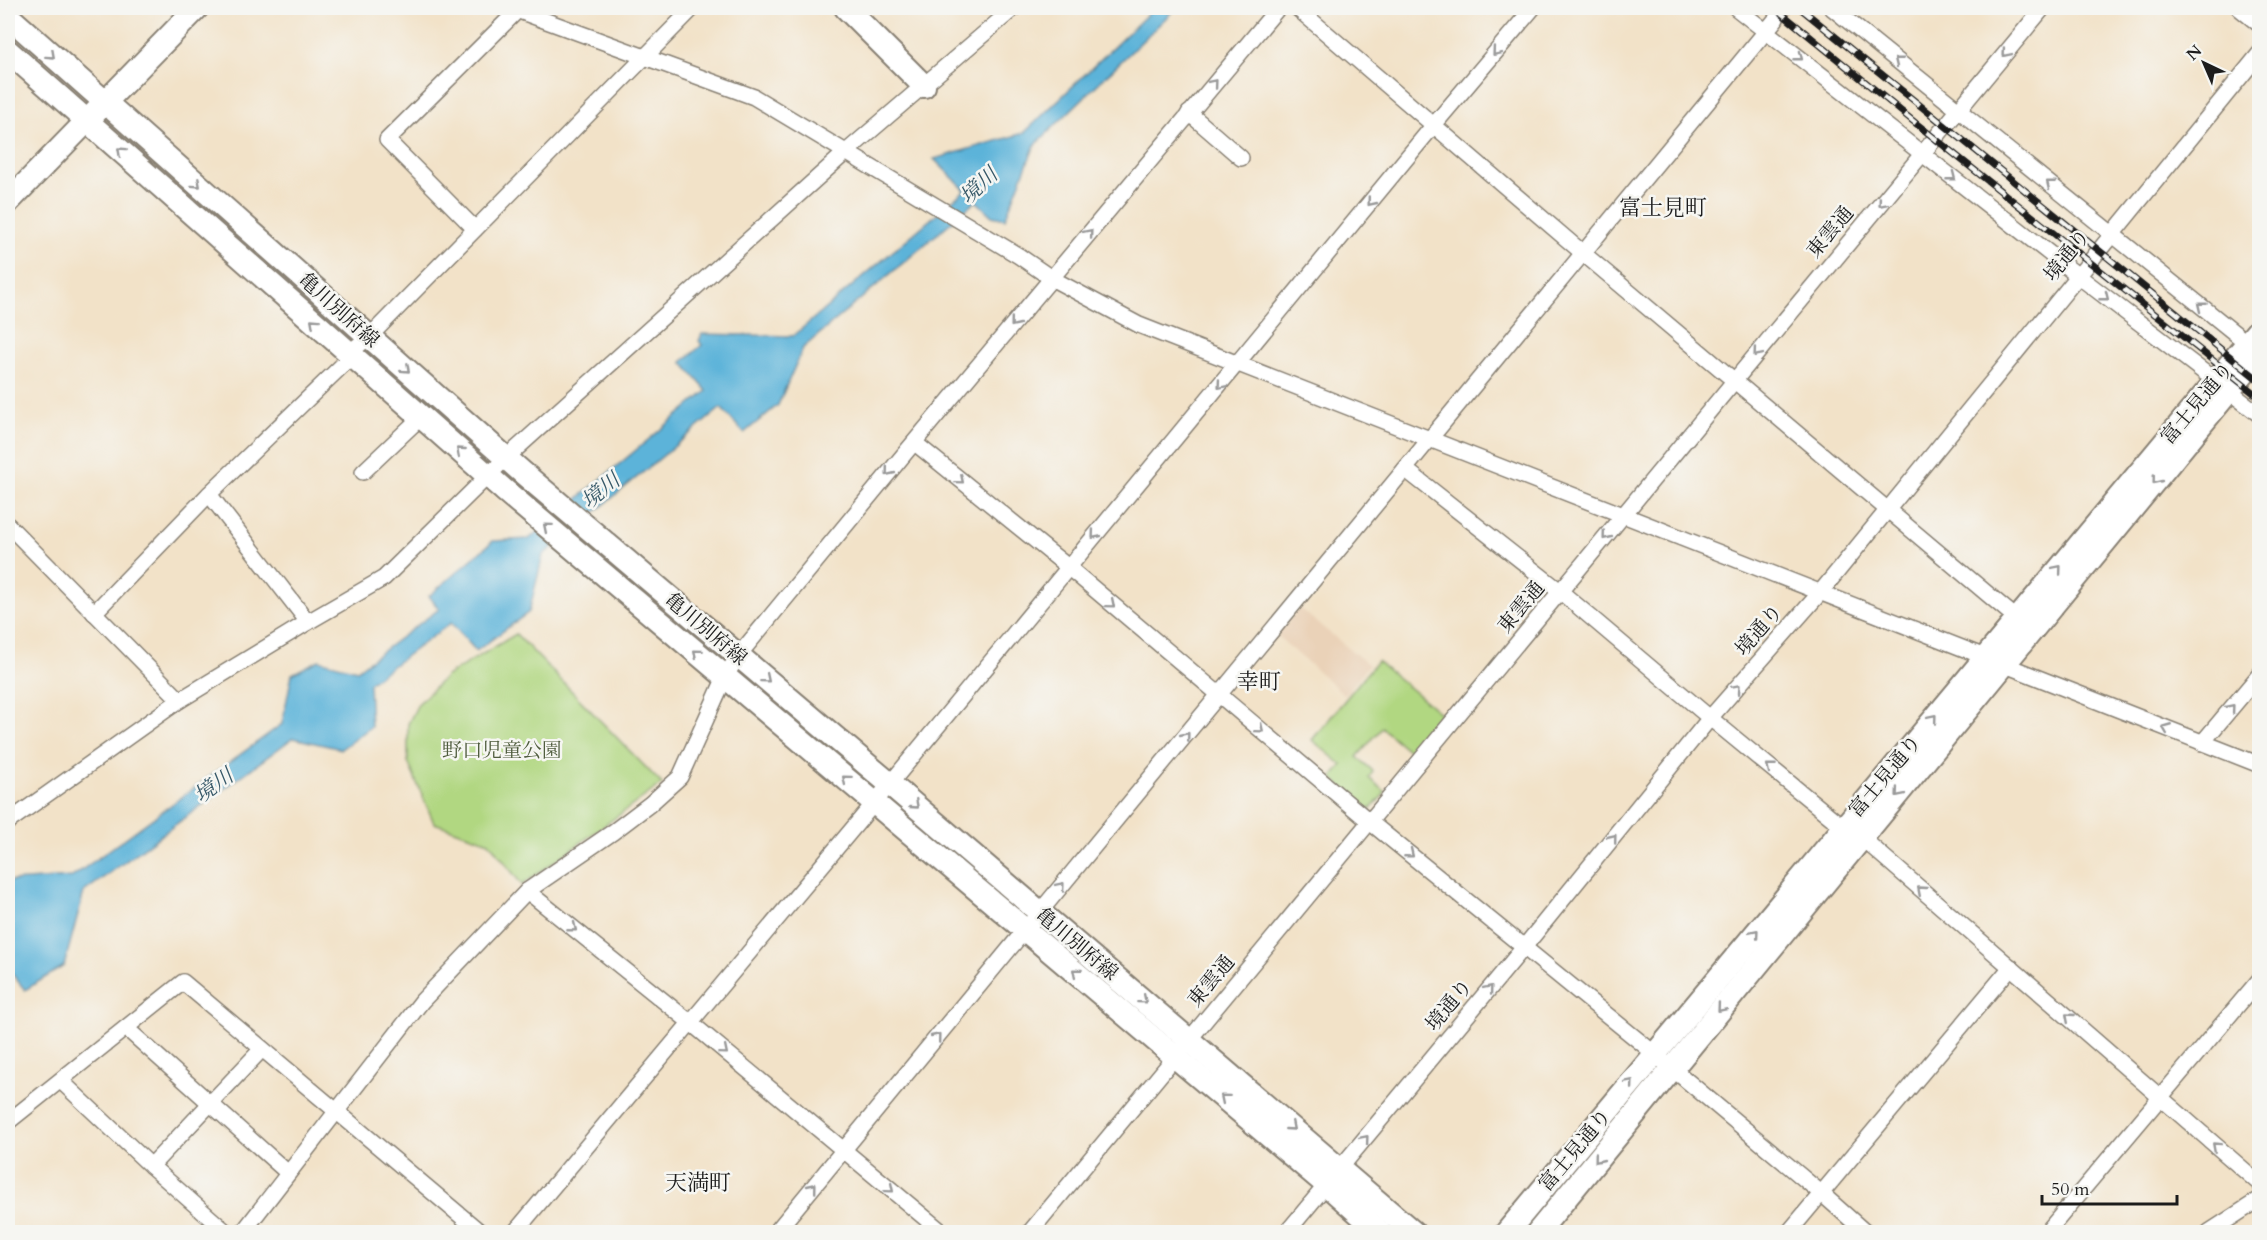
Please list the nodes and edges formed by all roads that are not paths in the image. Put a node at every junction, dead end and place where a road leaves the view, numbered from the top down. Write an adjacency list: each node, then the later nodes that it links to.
1 (197, 8): 20 (main road)
2 (693, 8): 18 (street)
3 (846, 8): 19 (main road)
4 (1014, 8): 19 (street)
5 (1278, 8): 22 (street, one-way to 5)
6 (1298, 8): 24 (street)
7 (1533, 8): 24 (street, one-way to 24)
8 (1736, 8): 14 (street)
9 (1832, 8): 21 (street, one-way to 9)
10 (2043, 8): 21 (street, 東雲通, one-way to 21)
11 (2239, 8): 15 (street)
12 (514, 9): 18 (street); 29 (street)
13 (8, 16): 20 (main road, 亀川別府線, one-way to 20)
14 (1771, 25): 26 (street, one-way to 26); 31 (street)
15 (2259, 25)
16 (8, 51): 23 (main road, 亀川別府線)
17 (2259, 53): 30 (street, 境通り)
18 (643, 57): 25 (street); 29 (street)
19 (924, 86): 25 (street)
20 (104, 101): 23 (main road); 34 (main road, 亀川別府線, one-way to 34)
21 (1959, 109): 26 (street, 東雲通); 30 (street, one-way to 21)
22 (1189, 113): 27 (street); 33 (street, one-way to 22)
23 (87, 121): 28 (main road); 36 (main road, 亀川別府線, one-way to 23)
24 (1433, 126): 31 (street); 37 (street, one-way to 37)
25 (846, 152): 33 (street); 44 (street)
26 (1922, 154): 32 (street, one-way to 32); 38 (street, 東雲通, one-way to 38)
27 (1241, 158)
28 (8, 202)
29 (475, 229): 34 (street)
30 (2111, 234): 32 (street, 境通り); 35 (street, one-way to 30)
31 (1584, 254): 38 (street); 42 (street)
32 (2077, 275): 39 (street, one-way to 39); 49 (street, 境通り)
33 (1051, 278): 37 (street); 43 (street, one-way to 43)
34 (369, 337): 36 (street); 44 (main road, 亀川別府線, one-way to 44)
35 (2256, 348): 39 (main road, 富士見通り)
36 (352, 356): 41 (main road, 亀川別府線); 48 (street)
37 (1238, 365): 42 (street); 52 (street, one-way to 52)
38 (1735, 380): 49 (street); 50 (street, 東雲通)
39 (2221, 386): 40 (street); 56 (main road, 富士見通り, one-way to 39); 60 (main road, 富士見通り, one-way to 60)
40 (2259, 415)
41 (421, 417): 46 (street); 47 (main road, 亀川別府線, one-way to 41)
42 (1428, 440): 45 (street); 50 (street)
43 (915, 443): 52 (street, one-way to 52); 58 (street, one-way to 58)
44 (506, 458): 47 (street); 58 (main road, 亀川別府線)
45 (1405, 469): 53 (street); 63 (street)
46 (363, 472)
47 (496, 483): 57 (street); 62 (main road, 亀川別府線, one-way to 47)
48 (209, 494): 55 (street); 57 (street)
49 (1886, 510): 54 (street, 境通り); 56 (street)
50 (1623, 515): 53 (street, 東雲通, one-way to 53); 54 (street)
51 (8, 525): 55 (street)
52 (1068, 567): 63 (street, one-way to 63); 68 (street)
53 (1561, 592): 65 (street); 71 (street, 東雲通)
54 (1819, 594): 59 (street); 65 (street, 境通り, one-way to 54)
55 (94, 613): 64 (street)
56 (2016, 618): 59 (main road, 富士見通り)
57 (308, 622): 64 (street)
58 (738, 656): 62 (street); 68 (main road, 亀川別府線, one-way to 68)
59 (1984, 657): 60 (street); 72 (main road, 富士見通り, one-way to 59)
60 (2007, 664): 66 (street, one-way to 60); 72 (main road, 富士見通り, one-way to 72)
61 (2259, 674): 66 (street, one-way to 61)
62 (725, 677): 69 (main road, 亀川別府線, one-way to 62); 73 (street)
63 (1220, 695): 71 (street, one-way to 71); 74 (street, one-way to 63)
64 (180, 700): 70 (street)
65 (1710, 718): 72 (street, one-way to 65); 76 (street, 境通り, one-way to 65)
66 (2202, 743): 67 (street)
67 (2259, 765)
68 (890, 784): 69 (street); 74 (main road, 亀川別府線, one-way to 74)
69 (875, 802): 75 (main road, 亀川別府線); 79 (street)
70 (8, 822)
71 (1370, 822): 76 (street, one-way to 76); 82 (street, 東雲通)
72 (1852, 832): 77 (street, one-way to 72); 83 (main road, 富士見通り)
73 (527, 891): 79 (street, one-way to 79); 87 (street)
74 (1040, 912): 75 (street); 82 (main road, 亀川別府線, one-way to 82)
75 (1025, 930): 82 (main road, 亀川別府線, one-way to 75); 89 (street, one-way to 75)
76 (1525, 946): 83 (street); 92 (street, 境通り, one-way to 76)
77 (2011, 967): 85 (street, one-way to 77); 94 (street)
78 (2259, 979): 85 (street)
79 (691, 1023): 89 (street, one-way to 89); 100 (street)
80 (126, 1028): 81 (street); 84 (street); 86 (street)
81 (262, 1049): 86 (street); 87 (street)
82 (1183, 1049): 92 (main road, 亀川別府線); 103 (street, 東雲通)
83 (1663, 1061): 94 (street); 96 (main road, 富士見通り, one-way to 83); 107 (main road, 富士見通り, one-way to 107)
84 (61, 1082): 88 (street); 90 (street)
85 (2161, 1097): 93 (street, one-way to 85); 110 (street)
86 (211, 1104): 90 (street); 91 (street)
87 (336, 1111): 91 (street); 99 (street)
88 (8, 1122)
89 (843, 1150): 101 (street, one-way to 89); 102 (street, one-way to 102)
90 (151, 1166): 97 (street)
91 (288, 1173): 98 (street)
92 (1333, 1177): 104 (street, 境通り); 105 (main road, 亀川別府線); 106 (main road, 亀川別府線)
93 (2259, 1184)
94 (1821, 1193): 108 (street); 109 (street)
95 (2259, 1199): 111 (street)
96 (1510, 1229)
97 (226, 1233)
98 (243, 1233)
99 (480, 1233)
100 (515, 1233)
101 (776, 1233)
102 (942, 1233)
103 (1030, 1233)
104 (1287, 1233)
105 (1380, 1233)
106 (1413, 1233)
107 (1538, 1233)
108 (1789, 1233)
109 (1864, 1233)
110 (2048, 1233)
111 (2209, 1233)

